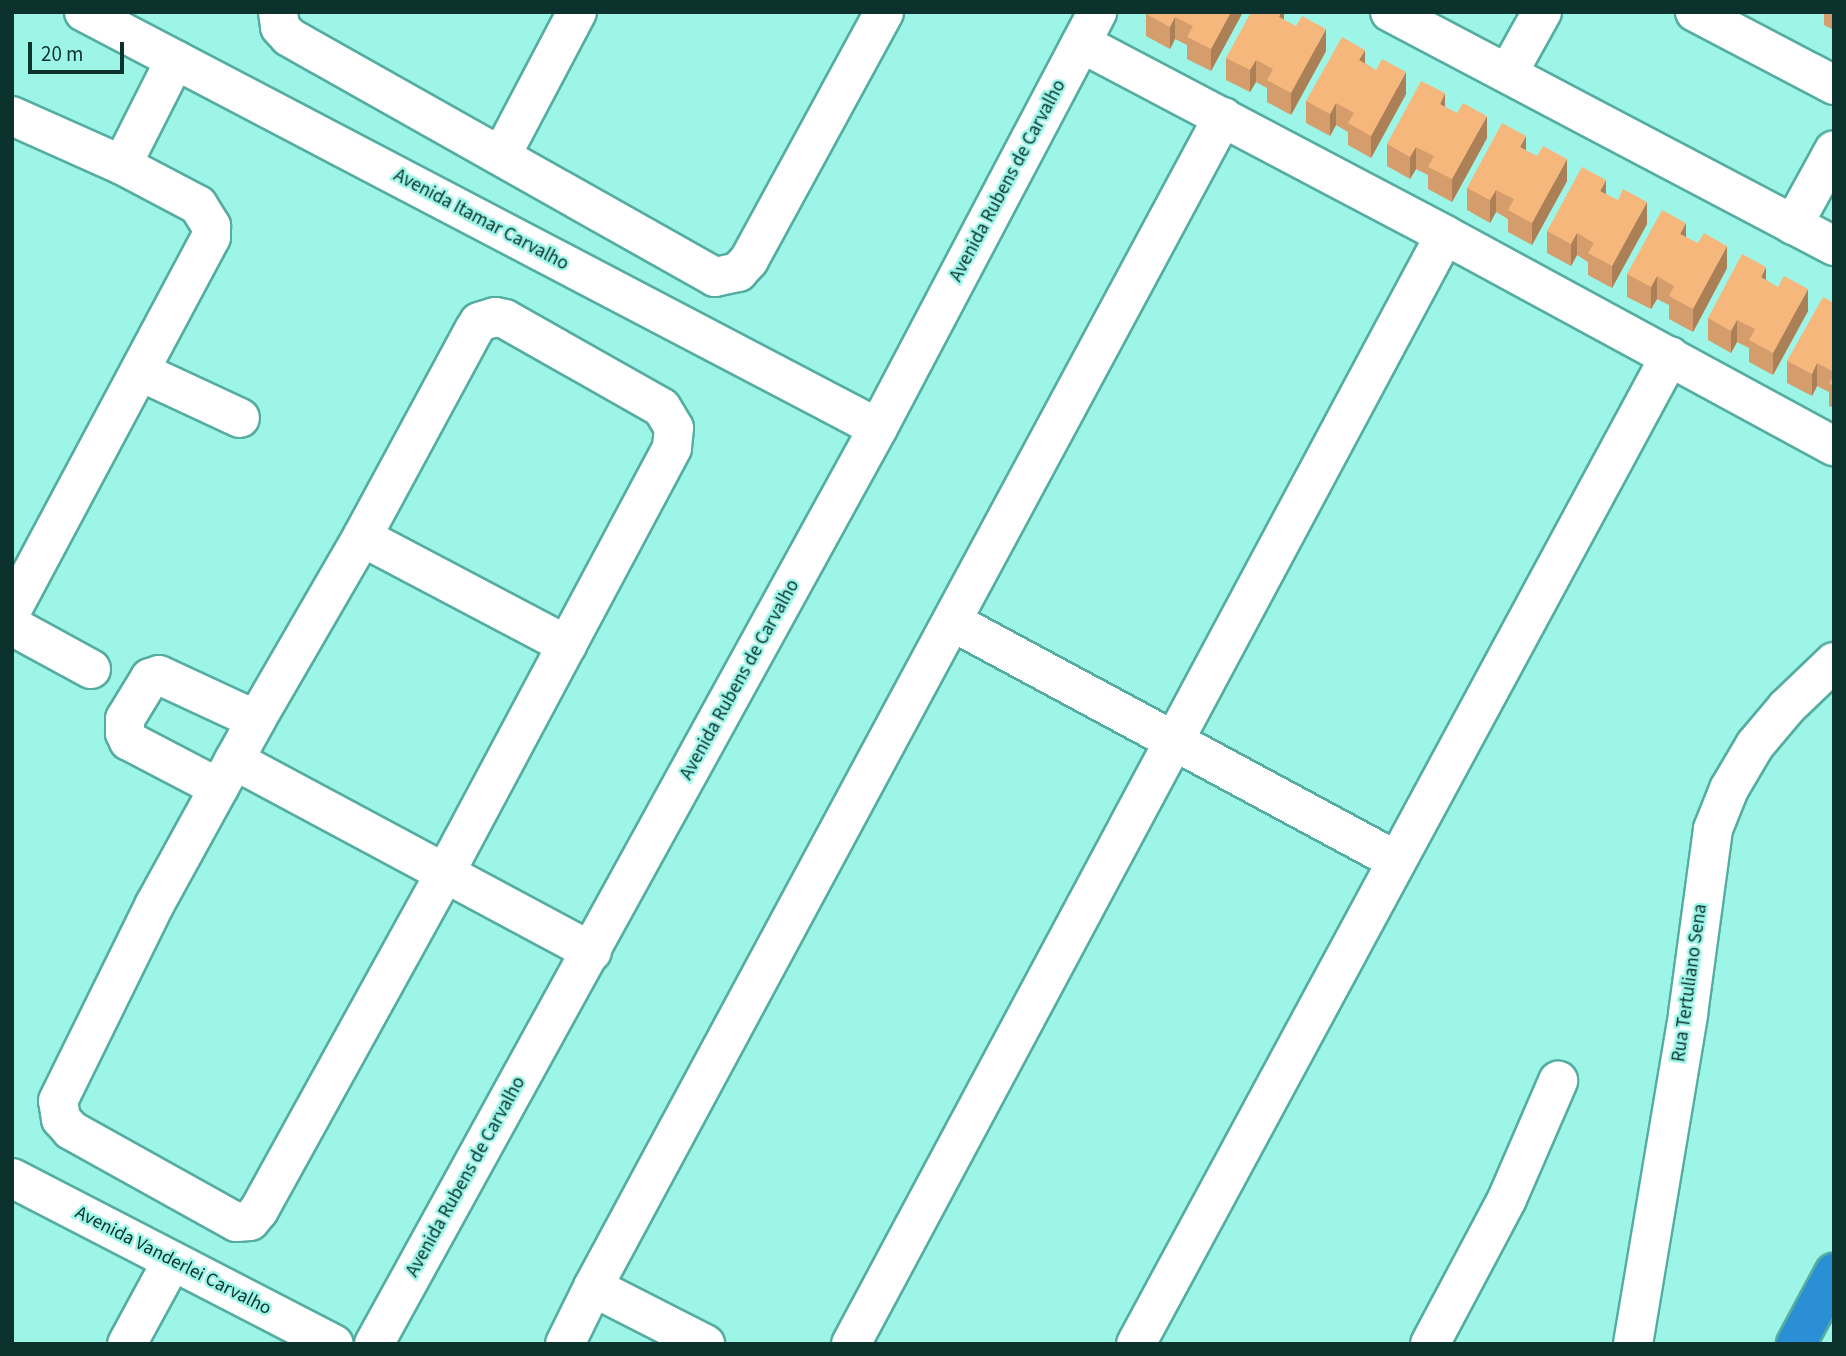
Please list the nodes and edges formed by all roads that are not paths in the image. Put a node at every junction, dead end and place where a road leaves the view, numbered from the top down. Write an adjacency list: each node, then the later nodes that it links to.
1 (84, 12): 9 (street, Avenida Itamar Carvalho)
2 (278, 12): 15 (street)
3 (578, 12): 15 (street)
4 (884, 12): 15 (street)
5 (1390, 12): 10 (street)
6 (1542, 12): 10 (street)
7 (1695, 12): 11 (street)
8 (1089, 28): 13 (street); 23 (street, Avenida Rubens de Carvalho)
9 (175, 60): 16 (street); 23 (street, Avenida Itamar Carvalho)
10 (1508, 73): 17 (street)
11 (1834, 85)
12 (12, 116): 16 (street)
13 (1223, 117): 18 (street); 27 (street)
14 (1834, 150): 17 (street)
15 (501, 156)
16 (122, 165): 21 (street)
17 (1793, 225): 19 (street)
18 (1445, 235): 20 (street); 33 (street)
19 (1834, 246)
20 (1670, 356): 24 (street); 35 (street)
21 (141, 372): 22 (street); 26 (street)
22 (240, 418)
23 (878, 428): 37 (street, Avenida Rubens de Carvalho)
24 (1834, 446)
25 (362, 537): 29 (street); 29 (street); 32 (street)
26 (12, 609)
27 (953, 622): 33 (street); 42 (street)
28 (12, 626): 31 (street)
29 (567, 645): 36 (street)
30 (1834, 662): 51 (street, Rua Tertuliano Sena)
31 (90, 669)
32 (256, 720): 34 (street); 34 (street)
33 (1172, 741): 35 (street); 48 (street)
34 (226, 774): 36 (street); 36 (street)
35 (1397, 861): 49 (street)
36 (444, 875): 37 (street)
37 (592, 952): 45 (street, Avenida Rubens de Carvalho)
38 (1558, 1081): 50 (street)
39 (12, 1178): 40 (street, Avenida Vanderlei Carvalho)
40 (172, 1261): 43 (street); 44 (street, Avenida Vanderlei Carvalho)
41 (1834, 1273): 52 (highway)
42 (593, 1287): 46 (street); 47 (street)
43 (127, 1344)
44 (334, 1344)
45 (374, 1344)
46 (565, 1344)
47 (705, 1344)
48 (851, 1344)
49 (1136, 1344)
50 (1430, 1344)
51 (1633, 1344)
52 (1796, 1344)

